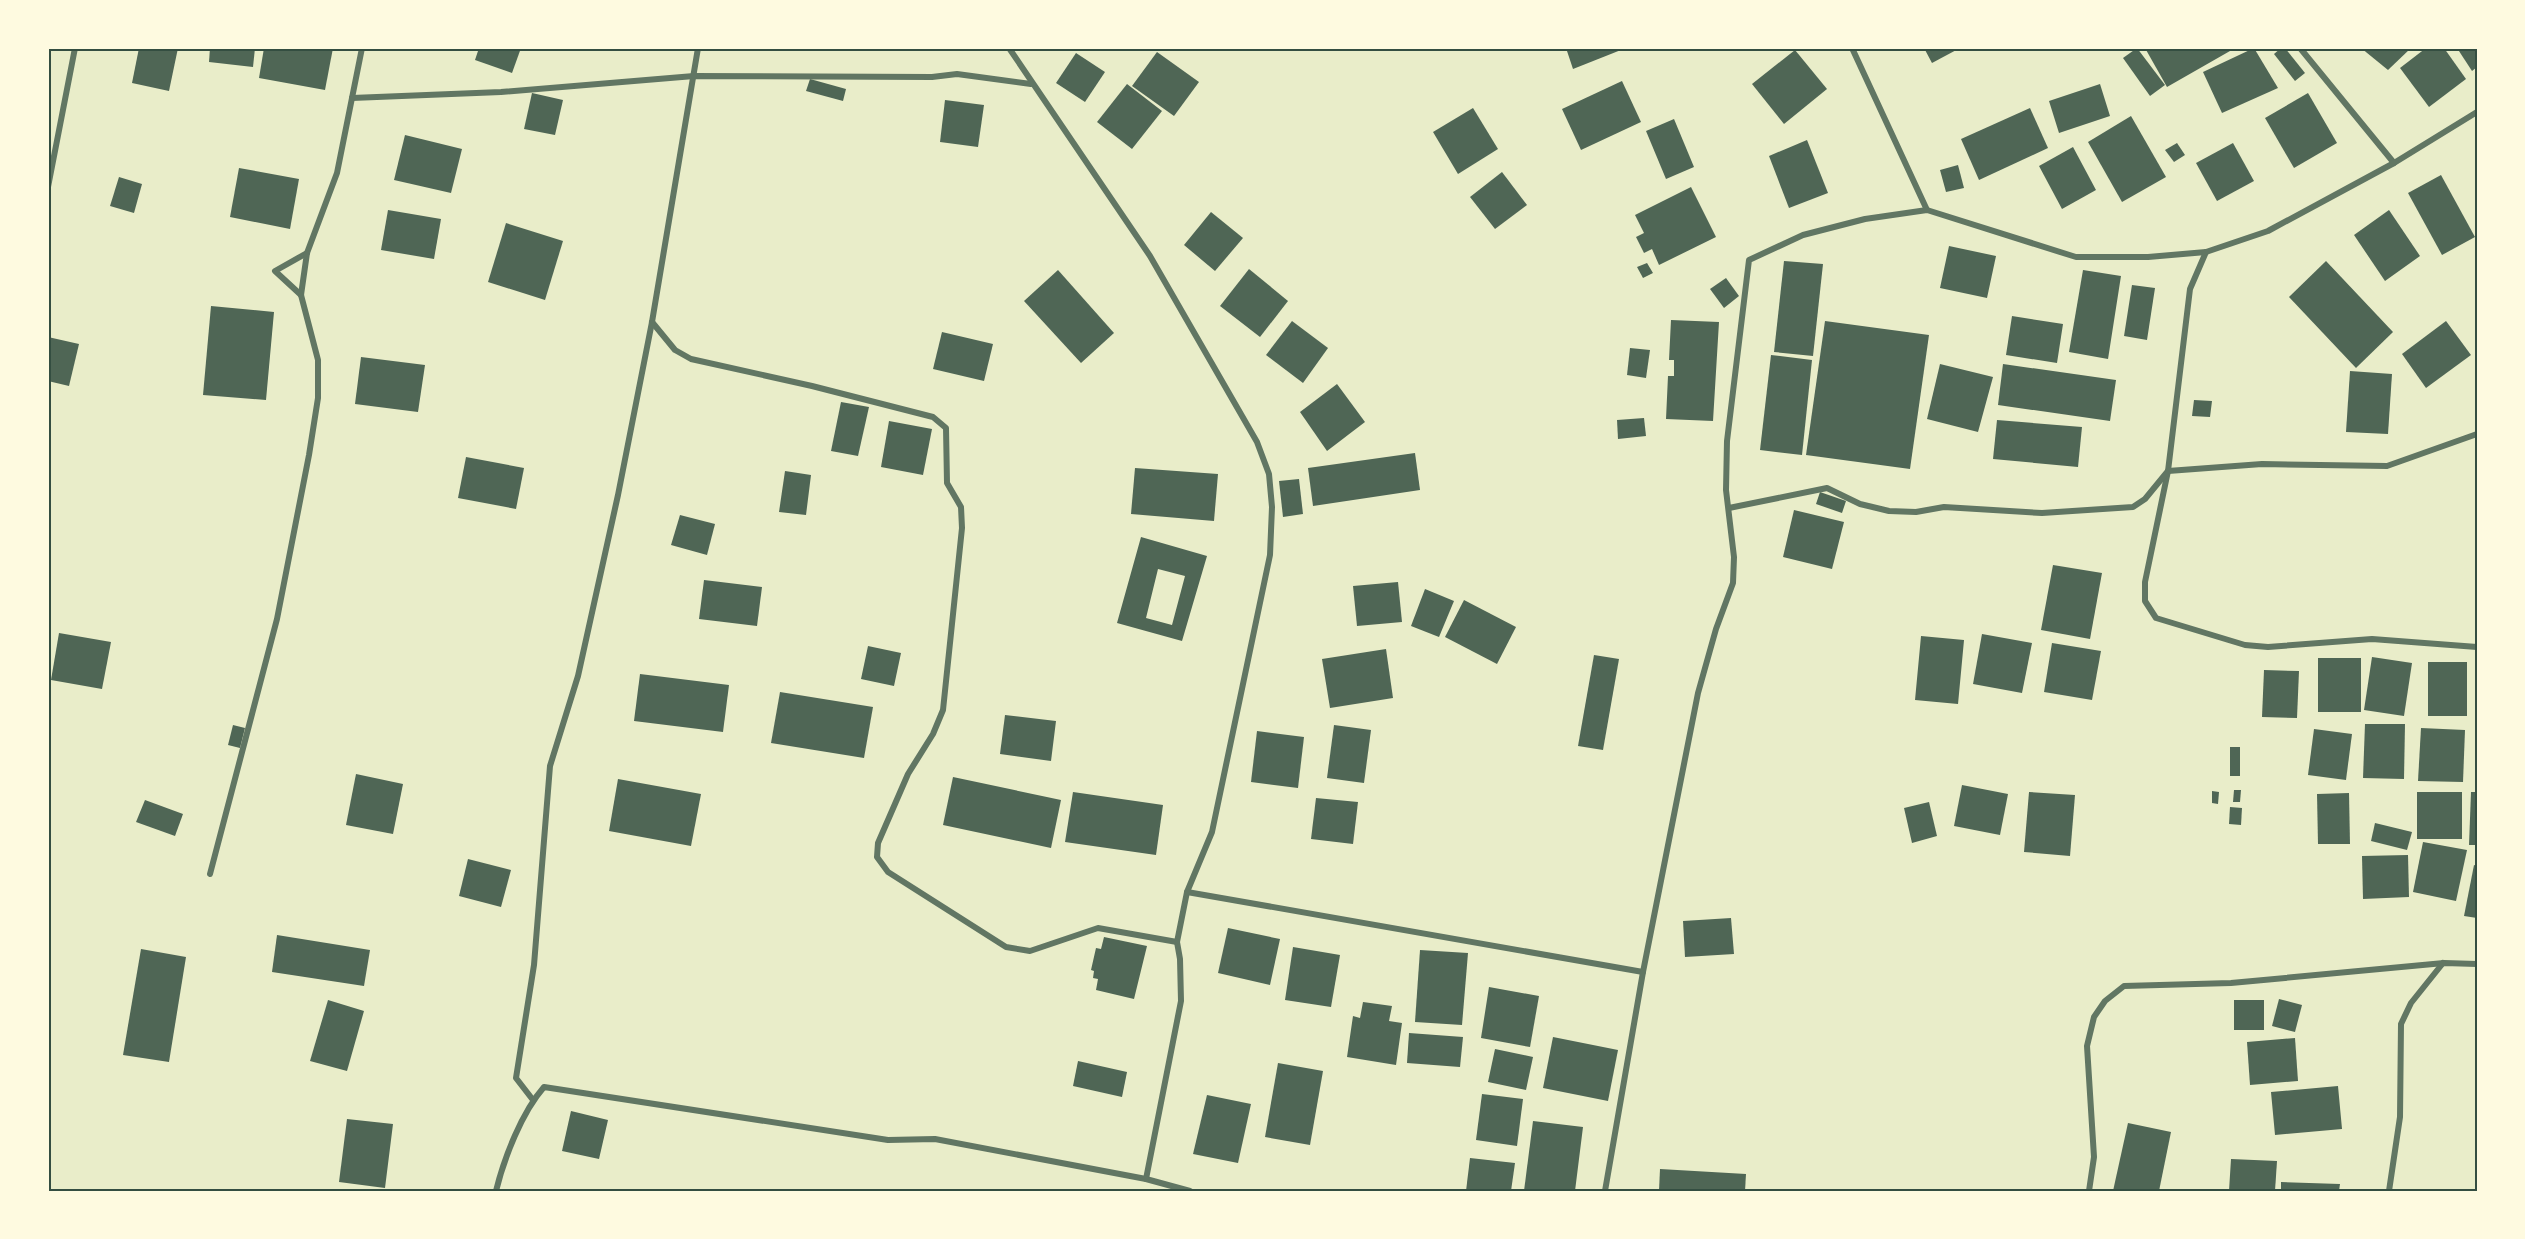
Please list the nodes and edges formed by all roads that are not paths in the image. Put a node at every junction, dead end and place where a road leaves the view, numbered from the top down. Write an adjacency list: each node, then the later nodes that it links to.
1 (75, 48): 12 (street)
2 (362, 48): 9 (street)
3 (698, 48): 7 (street)
4 (1009, 48): 8 (street)
5 (1852, 48): 13 (street)
6 (2300, 48): 11 (street)
7 (694, 76): 8 (street); 9 (street); 17 (street)
8 (1031, 84): 23 (street)
9 (352, 98): 15 (street)
10 (2477, 112): 11 (street)
11 (2394, 163): 14 (street)
12 (48, 187)
13 (1927, 210): 14 (street); 20 (street)
14 (2206, 252): 19 (street)
15 (307, 253): 16 (street); 16 (street)
16 (301, 295): 22 (street)
17 (652, 322): 24 (street); 28 (street)
18 (2477, 434): 19 (street)
19 (2168, 471): 20 (street); 21 (street)
20 (1729, 508): 27 (street)
21 (2477, 647)
22 (210, 874)
23 (1187, 892): 24 (street); 27 (street)
24 (1177, 942): 29 (street)
25 (2444, 963): 26 (street); 33 (street); 34 (street)
26 (2477, 964)
27 (1643, 972): 32 (street)
28 (533, 1100): 29 (street); 30 (street)
29 (1146, 1179): 31 (street)
30 (496, 1191)
31 (1190, 1191)
32 (1605, 1191)
33 (2089, 1191)
34 (2389, 1191)

